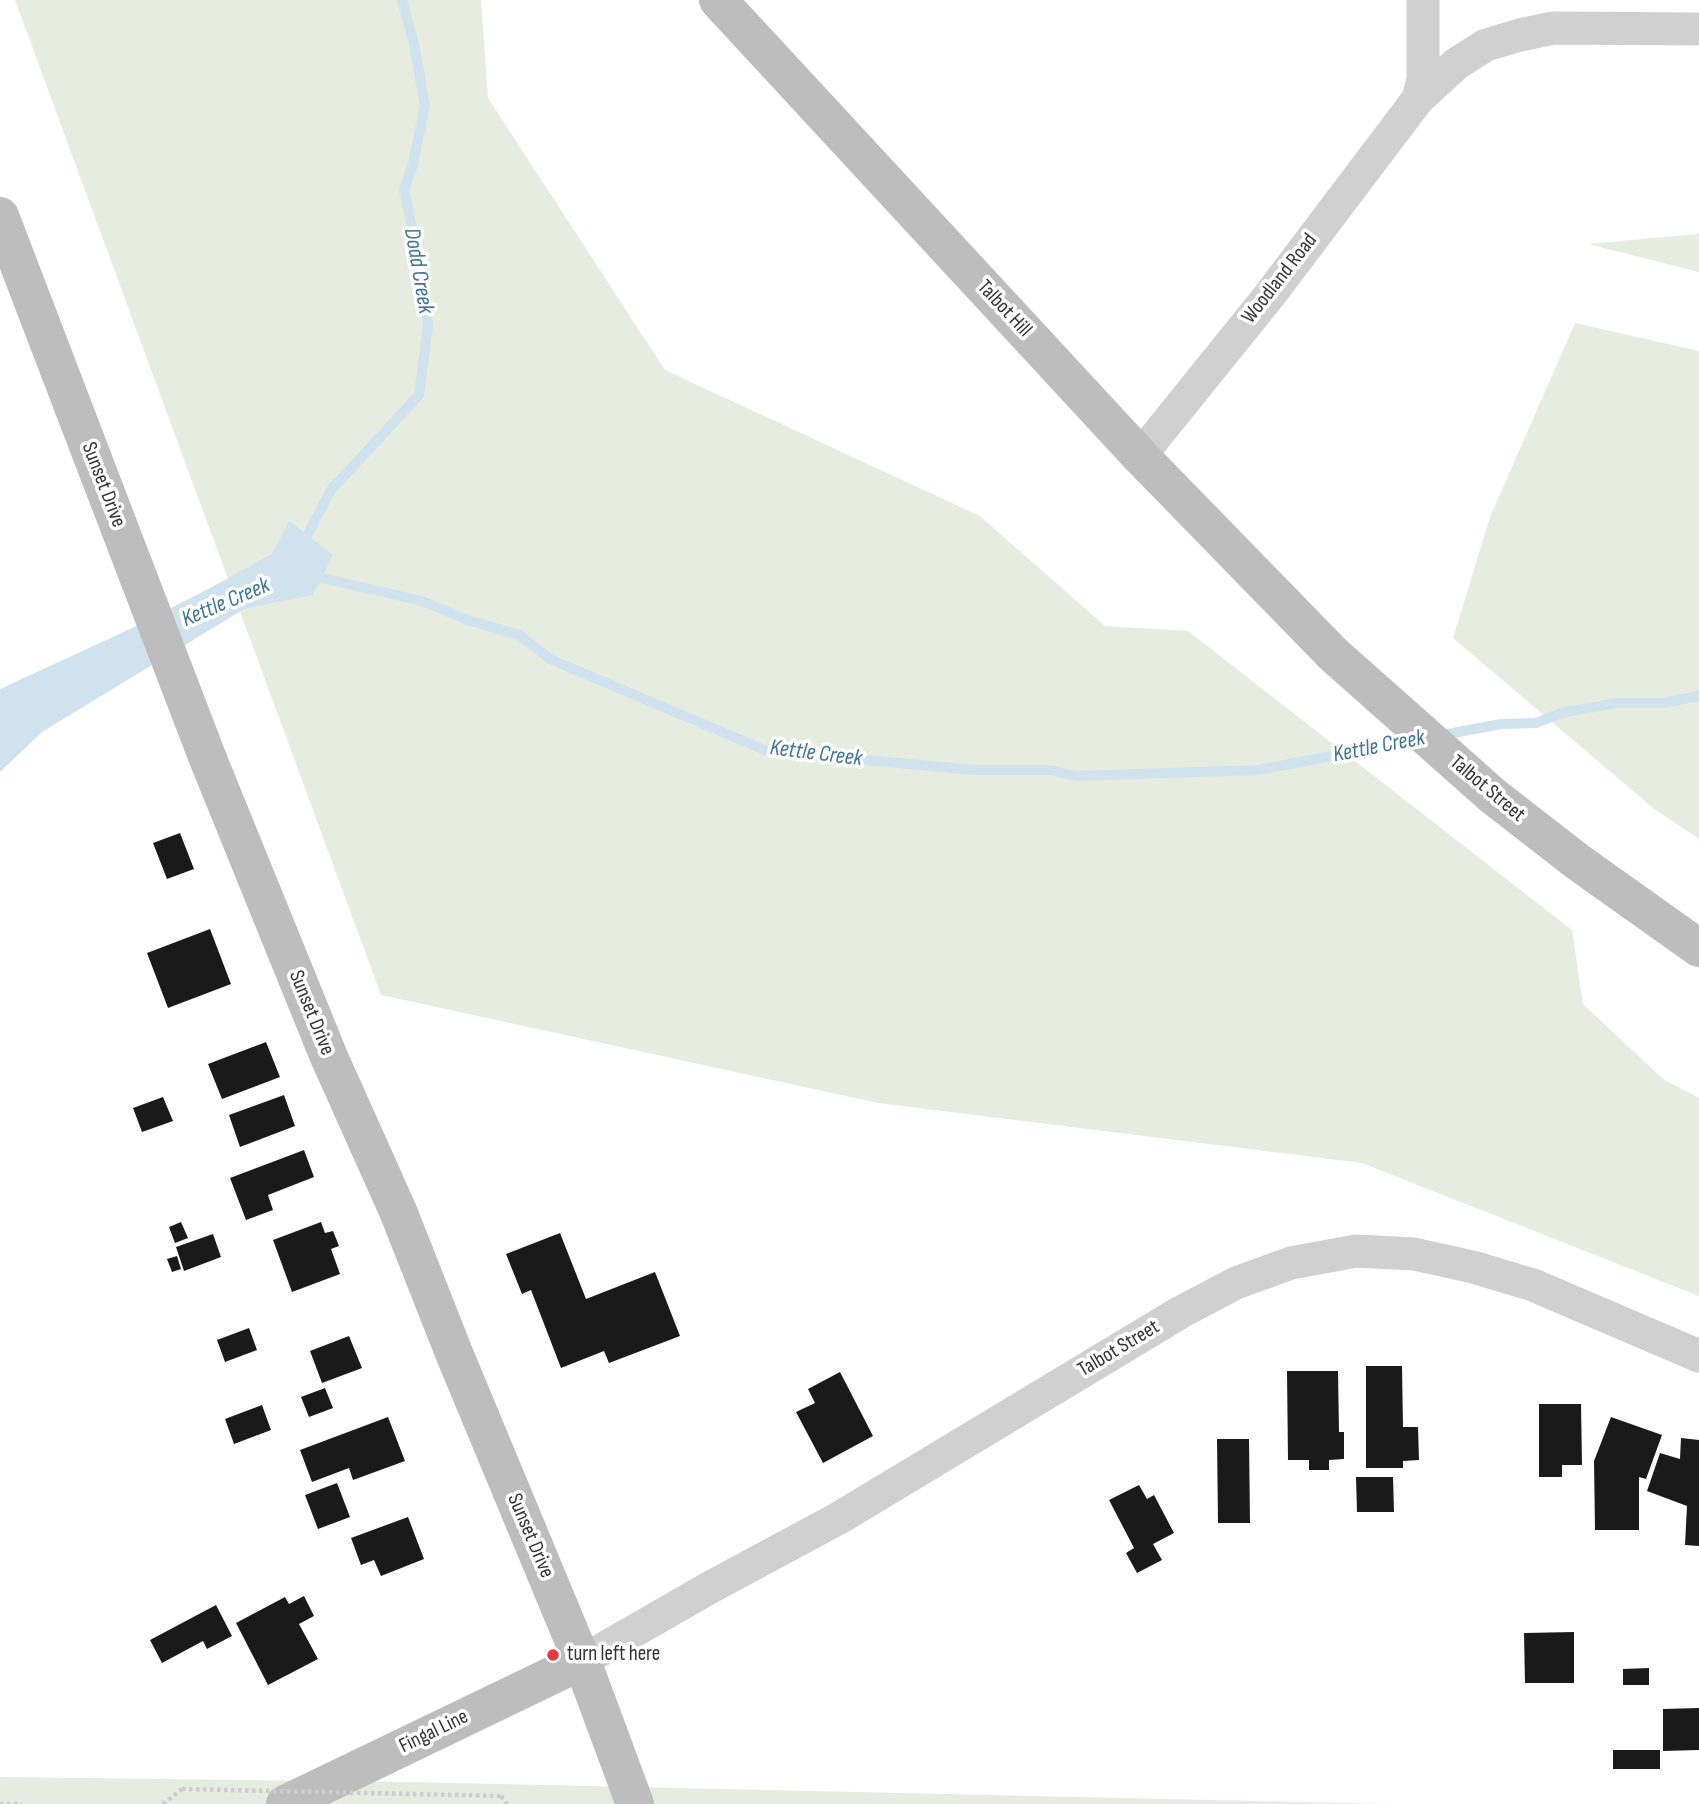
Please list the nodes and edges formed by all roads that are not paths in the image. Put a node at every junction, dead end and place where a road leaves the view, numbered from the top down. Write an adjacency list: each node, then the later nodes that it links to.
1 (718, 0): 6 (main road, Talbot Hill)
2 (1423, 0): 4 (street, Woodland Road)
3 (1699, 29): 4 (street, Woodland Road)
4 (1418, 99): 6 (street, Woodland Road)
5 (0, 216): 10 (main road, Sunset Drive)
6 (1140, 456): 7 (main road, Talbot Hill)
7 (1294, 615): 8 (main road, Talbot Street)
8 (1699, 948)
9 (1699, 1356): 10 (street, Talbot Street)
10 (582, 1661): 11 (main road, Fingal Line); 12 (main road, Sunset Drive)
11 (285, 1804)
12 (635, 1804)

